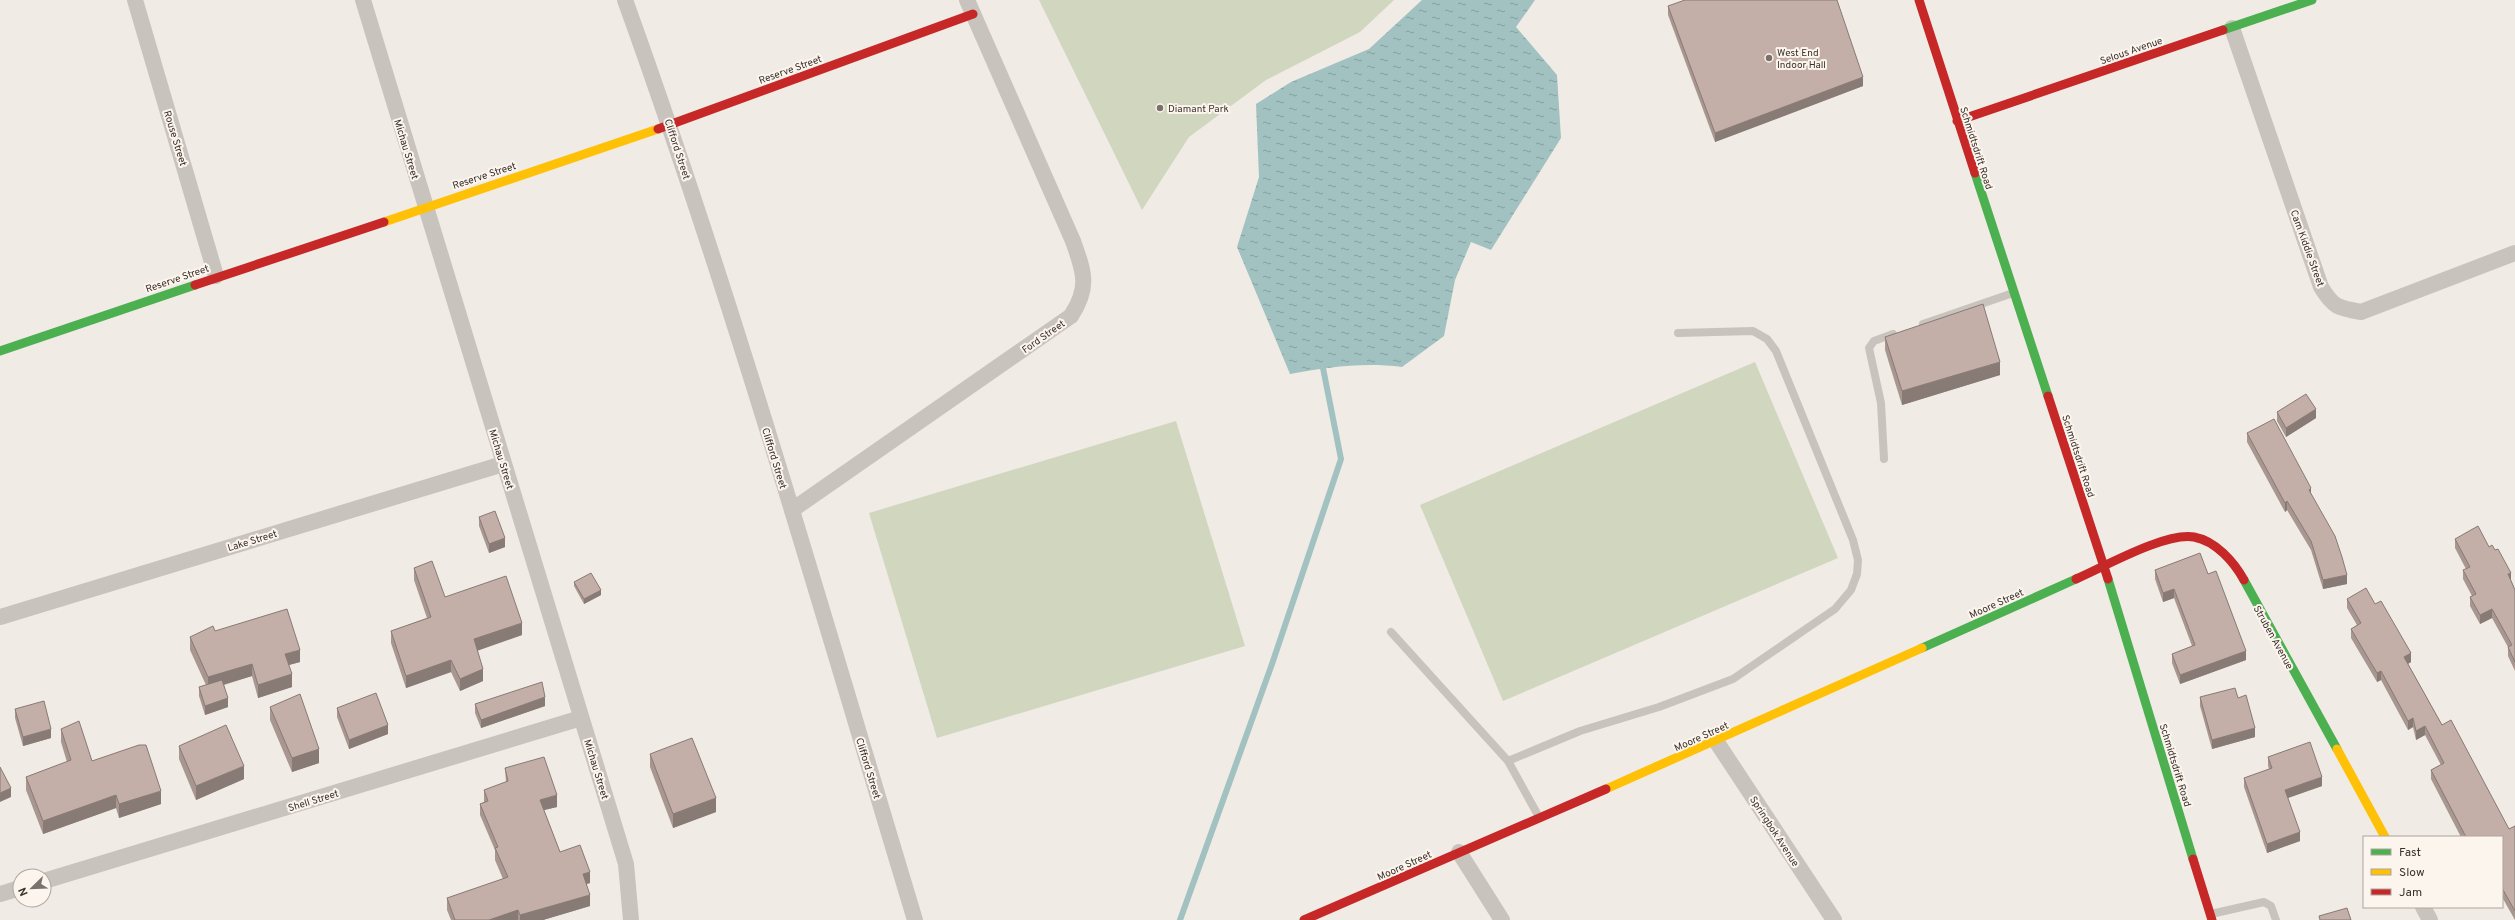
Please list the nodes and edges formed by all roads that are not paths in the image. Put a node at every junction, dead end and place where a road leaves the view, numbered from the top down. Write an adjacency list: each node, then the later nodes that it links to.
1 (134, 0): 12 (street, Rouse Street)
2 (362, 0): 10 (street, Michau Street)
3 (625, 0): 9 (street, Clifford Street)
4 (1918, 0): 8 (main road, Schmidtsdrift Road)
5 (2312, 0): 7 (main road, Selous Avenue)
6 (970, 7): 9 (main road, Reserve Street); 20 (street, Ford Street)
7 (2232, 28): 8 (main road, Selous Avenue); 11 (street, Cam Kiddie Street)
8 (1957, 121): 13 (main road, Schmidtsdrift Road)
9 (670, 125): 10 (main road, Reserve Street); 20 (street, Clifford Street)
10 (424, 206): 12 (main road, Reserve Street); 19 (street, Michau Street)
11 (2515, 253)
12 (216, 276): 17 (main road, Reserve Street)
13 (2013, 293): 14 (lane); 21 (main road, Schmidtsdrift Road)
14 (1918, 326)
15 (1903, 331): 18 (lane)
16 (1678, 333): 26 (lane)
17 (0, 351)
18 (1884, 459)
19 (503, 464): 22 (street, Lake Street); 24 (street, Michau Street)
20 (792, 510): 36 (street, Clifford Street)
21 (2104, 567): 25 (main road, Moore Street); 28 (main road, Struben Avenue); 34 (main road, Schmidtsdrift Road)
22 (0, 617)
23 (1391, 632): 26 (lane)
24 (582, 718): 30 (street, Shell Street); 35 (street, Michau Street)
25 (1716, 741): 27 (main road, Moore Street); 39 (street, Springbok Avenue)
26 (1508, 762): 27 (lane)
27 (1540, 818): 29 (main road, Moore Street)
28 (2384, 836)
29 (1459, 852): 37 (main road, Moore Street); 38 (street)
30 (52, 879)
31 (12, 890): 32 (street)
32 (0, 894)
33 (2424, 908): 41 (street)
34 (2211, 917): 40 (lane)
35 (631, 920)
36 (914, 920)
37 (1304, 920)
38 (1502, 920)
39 (1834, 920)
40 (2276, 920)
41 (2430, 920)

